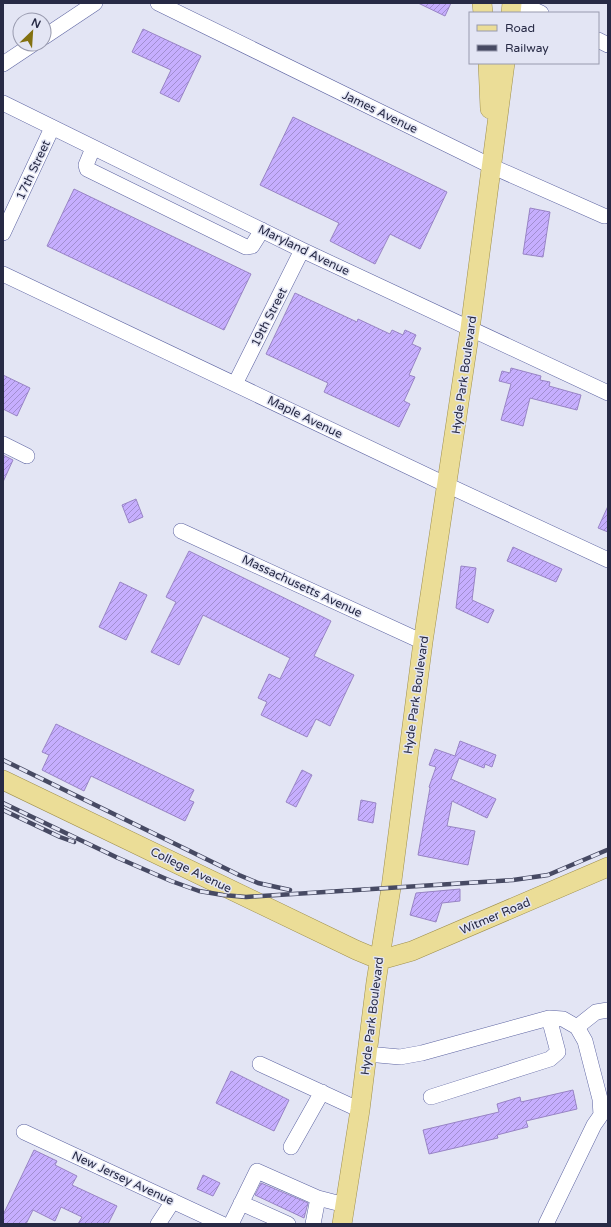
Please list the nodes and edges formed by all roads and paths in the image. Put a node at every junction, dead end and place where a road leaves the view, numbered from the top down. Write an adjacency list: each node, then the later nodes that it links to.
1 (95, 3): 5 (street)
2 (158, 3): 15 (street, James Avenue)
3 (519, 3): 4 (street)
4 (539, 12)
5 (52, 31)
6 (599, 40): 7 (street)
7 (608, 45)
8 (21, 52): 9 (street)
9 (3, 64)
10 (488, 64): 15 (main road, Hyde Park Boulevard)
11 (505, 64): 15 (main road, Hyde Park Boulevard)
12 (3, 103): 13 (street, Maryland Avenue)
13 (52, 128): 14 (street, Maryland Avenue); 18 (street, 17th Street)
14 (93, 148): 17 (street, Maryland Avenue); 17 (street)
15 (491, 166): 16 (street, James Avenue); 21 (main road, Hyde Park Boulevard)
16 (604, 216)
17 (262, 230): 19 (street, Maryland Avenue)
18 (3, 233)
19 (302, 250): 21 (street, Maryland Avenue); 22 (street, 19th Street)
20 (3, 274): 22 (street, Maple Avenue)
21 (470, 329): 23 (street, Maryland Avenue); 26 (main road, Hyde Park Boulevard)
22 (235, 384): 26 (street, Maple Avenue)
23 (608, 393)
24 (3, 444): 25 (street)
25 (27, 456)
26 (447, 486): 28 (street, Maple Avenue); 29 (main road, Hyde Park Boulevard)
27 (181, 531): 29 (street, Massachusetts Avenue)
28 (608, 560)
29 (423, 642): 32 (main road, Hyde Park Boulevard)
30 (3, 780): 32 (main road, College Avenue)
31 (608, 867): 32 (main road, Witmer Road)
32 (380, 960): 36 (main road, Hyde Park Boulevard)
33 (608, 1010): 35 (street)
34 (550, 1018): 35 (street); 36 (street); 39 (street)
35 (577, 1027): 41 (street)
36 (367, 1054): 40 (main road, Hyde Park Boulevard)
37 (260, 1064): 38 (street)
38 (322, 1092): 40 (street); 43 (street)
39 (431, 1097)
40 (360, 1110): 47 (main road, Hyde Park Boulevard)
41 (605, 1116): 54 (street)
42 (24, 1132): 45 (street, New Jersey Avenue)
43 (291, 1147)
44 (318, 1198): 46 (street); 47 (street); 52 (street)
45 (174, 1201): 48 (street); 49 (street, New Jersey Avenue)
46 (242, 1203): 50 (street); 51 (street)
47 (345, 1205): 53 (main road, Hyde Park Boulevard)
48 (158, 1224)
49 (222, 1224)
50 (231, 1224)
51 (288, 1224)
52 (313, 1224)
53 (342, 1224)
54 (546, 1224)

